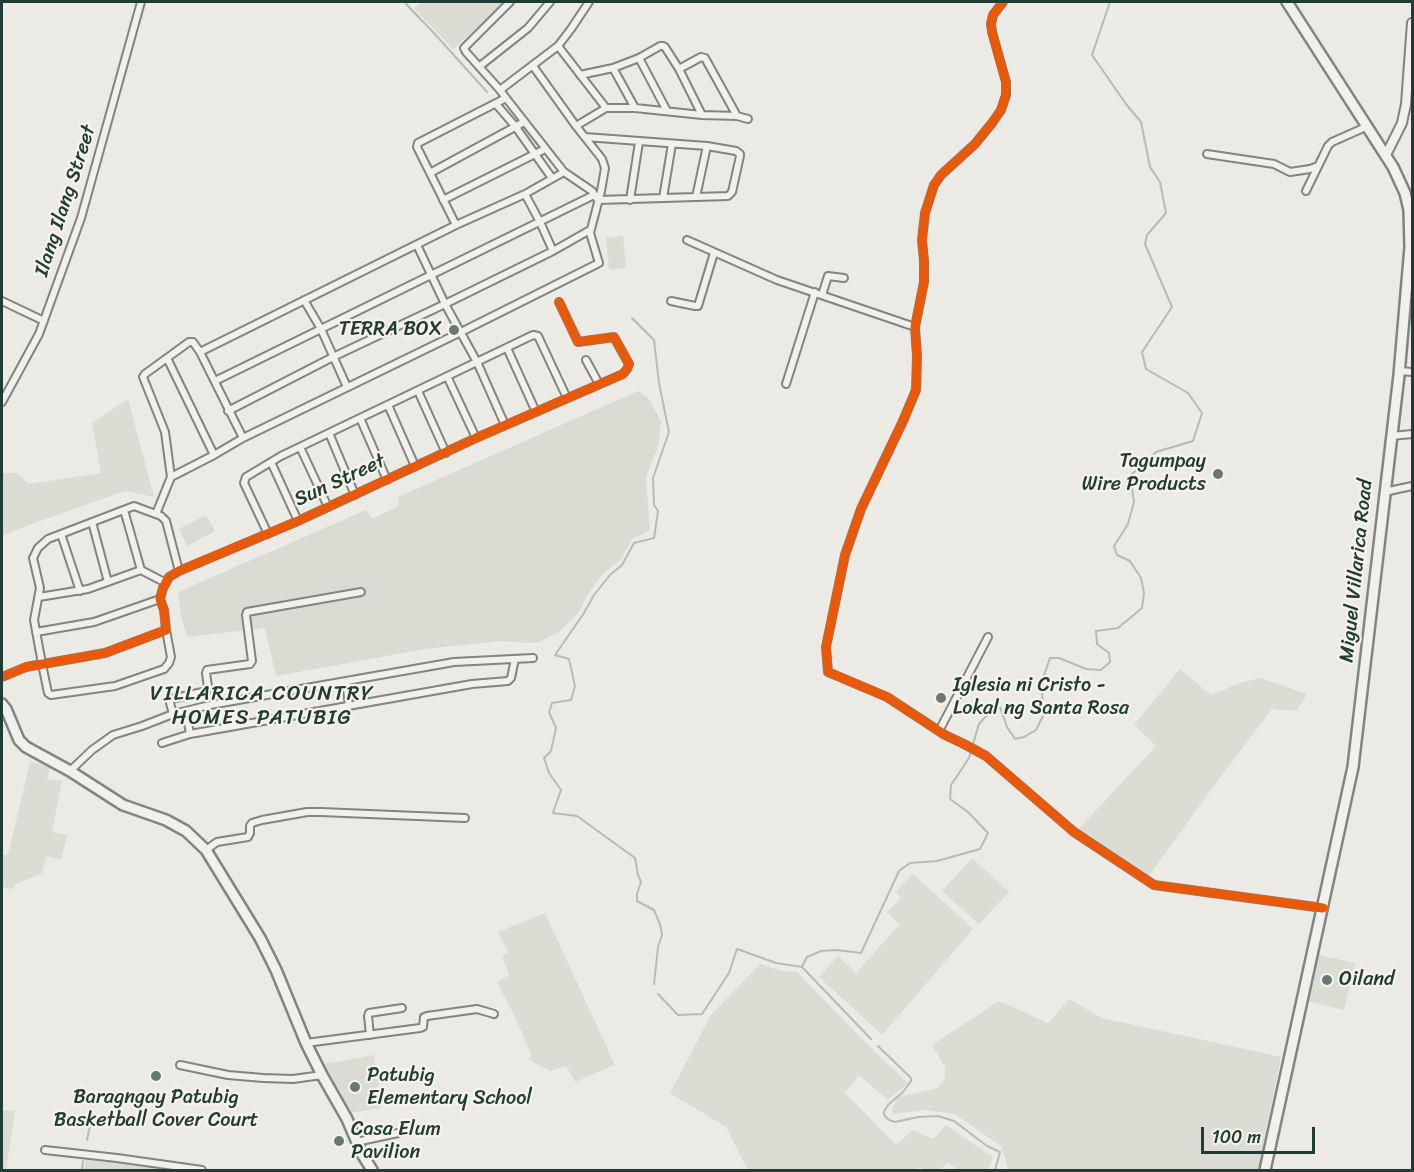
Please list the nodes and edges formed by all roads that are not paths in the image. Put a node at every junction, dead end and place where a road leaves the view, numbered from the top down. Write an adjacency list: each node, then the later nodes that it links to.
1 (141, 2): 64 (street, Ilang Ilang Street)
2 (510, 2): 10 (street)
3 (550, 2): 10 (street)
4 (589, 2): 8 (street)
5 (1003, 2): 65 (street)
6 (1287, 2): 27 (main road, Miguel Villarica Road)
7 (1413, 23): 35 (street)
8 (558, 46): 11 (street); 14 (street)
9 (639, 58): 12 (street); 13 (street); 20 (street)
10 (480, 66): 15 (street)
11 (533, 66): 15 (street); 26 (street)
12 (613, 68): 14 (street); 19 (street)
13 (679, 69): 21 (street); 22 (street)
14 (580, 75): 18 (street)
15 (500, 90): 16 (street)
16 (506, 98): 17 (street); 24 (street)
17 (496, 104): 25 (street); 38 (street)
18 (606, 108): 19 (street); 26 (street)
19 (635, 108): 20 (street)
20 (667, 111): 21 (street)
21 (702, 115): 22 (street)
22 (737, 116): 23 (street)
23 (748, 119)
24 (524, 122): 25 (street); 32 (street)
25 (515, 126): 33 (street); 38 (street)
26 (576, 126): 28 (street)
27 (1368, 126): 35 (main road, Miguel Villarica Road); 36 (street)
28 (585, 137): 29 (street); 43 (street)
29 (639, 142): 30 (street); 46 (street)
30 (672, 144): 31 (street); 44 (street)
31 (707, 146): 42 (street); 42 (street)
32 (545, 149): 33 (street); 37 (street)
33 (536, 154): 39 (street); 45 (street)
34 (1208, 154): 36 (street)
35 (1386, 155): 47 (main road, Miguel Villarica Road)
36 (1318, 166): 40 (street)
37 (564, 172): 39 (street); 43 (street)
38 (430, 173): 45 (street)
39 (552, 178): 41 (street)
40 (1306, 191)
41 (525, 194): 48 (street); 49 (street)
42 (696, 197): 44 (street)
43 (596, 198): 46 (street); 48 (street); 50 (street)
44 (663, 198): 46 (street)
45 (443, 200): 49 (street)
46 (630, 200)
47 (1411, 210): 63 (main road, Miguel Villarica Road)
48 (540, 222): 53 (street); 55 (street)
49 (456, 225): 52 (street)
50 (590, 230): 53 (street); 67 (street)
51 (687, 240): 54 (street)
52 (417, 245): 55 (street); 58 (street)
53 (553, 251): 62 (street)
54 (714, 253): 57 (street); 60 (street)
55 (431, 276): 62 (street); 66 (street)
56 (844, 278): 57 (street)
57 (818, 294): 65 (street); 79 (street)
58 (304, 300): 66 (street); 69 (street)
59 (2, 301): 64 (street)
60 (671, 301)
61 (559, 302): 78 (street, Sun Street)
62 (445, 304): 67 (street); 70 (street)
63 (1408, 312): 74 (main road, Miguel Villarica Road)
64 (44, 321): 83 (street, Ilang Ilang Street)
65 (915, 327): 131 (street)
66 (321, 329): 70 (street); 77 (street)
67 (461, 332): 73 (street); 80 (street)
68 (507, 348): 73 (street); 82 (street); 86 (street)
69 (200, 352): 71 (street); 77 (street)
70 (333, 357): 80 (street); 85 (street)
71 (166, 358): 96 (street); 99 (street)
72 (586, 360): 78 (street)
73 (477, 362): 76 (street); 88 (street)
74 (1399, 371): 75 (street); 91 (main road, Miguel Villarica Road)
75 (1413, 372)
76 (447, 376): 81 (street); 93 (street)
77 (215, 381): 85 (street)
78 (599, 384): 82 (street, Sun Street)
79 (786, 384)
80 (346, 387): 92 (street)
81 (418, 390): 84 (street); 95 (street)
82 (567, 398): 86 (street, Sun Street)
83 (2, 402)
84 (388, 405): 87 (street); 98 (street)
85 (228, 411): 92 (street)
86 (536, 412): 88 (street, Sun Street)
87 (360, 418): 89 (street); 100 (street)
88 (506, 425): 93 (street, Sun Street)
89 (329, 433): 94 (street); 103 (street)
90 (1413, 434): 91 (street)
91 (1391, 436): 102 (main road, Miguel Villarica Road)
92 (243, 438): 96 (street)
93 (476, 438): 95 (street, Sun Street)
94 (300, 447): 97 (street); 104 (street)
95 (446, 453): 98 (street, Sun Street)
96 (214, 455): 99 (street)
97 (271, 462): 107 (street); 110 (street)
98 (415, 466): 100 (street, Sun Street)
99 (171, 477): 106 (street)
100 (387, 480): 103 (street, Sun Street)
101 (1413, 486): 102 (street)
102 (1384, 492): 137 (main road, Miguel Villarica Road)
103 (355, 495): 104 (street, Sun Street)
104 (328, 507): 107 (street, Sun Street)
105 (124, 510): 106 (street); 108 (street); 111 (street)
106 (156, 514): 112 (street)
107 (298, 521): 110 (street, Sun Street)
108 (92, 522): 109 (street); 113 (street)
109 (61, 534): 115 (street); 117 (street)
110 (268, 534): 112 (street, Sun Street)
111 (141, 570): 113 (street); 114 (street)
112 (179, 572): 114 (street, Sun Street)
113 (108, 582): 115 (street)
114 (166, 583): 118 (street, Sun Street)
115 (80, 591): 117 (street)
116 (361, 592): 130 (street)
117 (39, 597): 120 (street)
118 (160, 599): 119 (street); 120 (street)
119 (166, 630): 124 (street); 124 (street)
120 (36, 632): 124 (street)
121 (988, 637): 131 (street)
122 (533, 658): 123 (street)
123 (514, 659): 126 (street); 128 (street)
124 (42, 663): 125 (street)
125 (2, 676)
126 (346, 681): 128 (street); 129 (street)
127 (2, 704): 134 (main road)
128 (349, 706): 132 (street)
129 (186, 711): 130 (street); 132 (street)
130 (173, 714): 134 (street)
131 (939, 731): 137 (street)
132 (190, 734): 133 (street)
133 (162, 743)
134 (70, 771): 136 (main road)
135 (465, 818): 136 (street)
136 (206, 850): 141 (main road)
137 (1323, 909): 149 (main road, Miguel Villarica Road)
138 (402, 1008): 140 (street)
139 (494, 1014): 140 (street)
140 (370, 1035): 141 (street)
141 (306, 1043): 143 (main road)
142 (180, 1065): 143 (street)
143 (322, 1075): 145 (main road)
144 (398, 1133): 145 (street)
145 (356, 1142): 148 (main road)
146 (45, 1150): 147 (street)
147 (202, 1170)
148 (372, 1170)
149 (1266, 1170)

